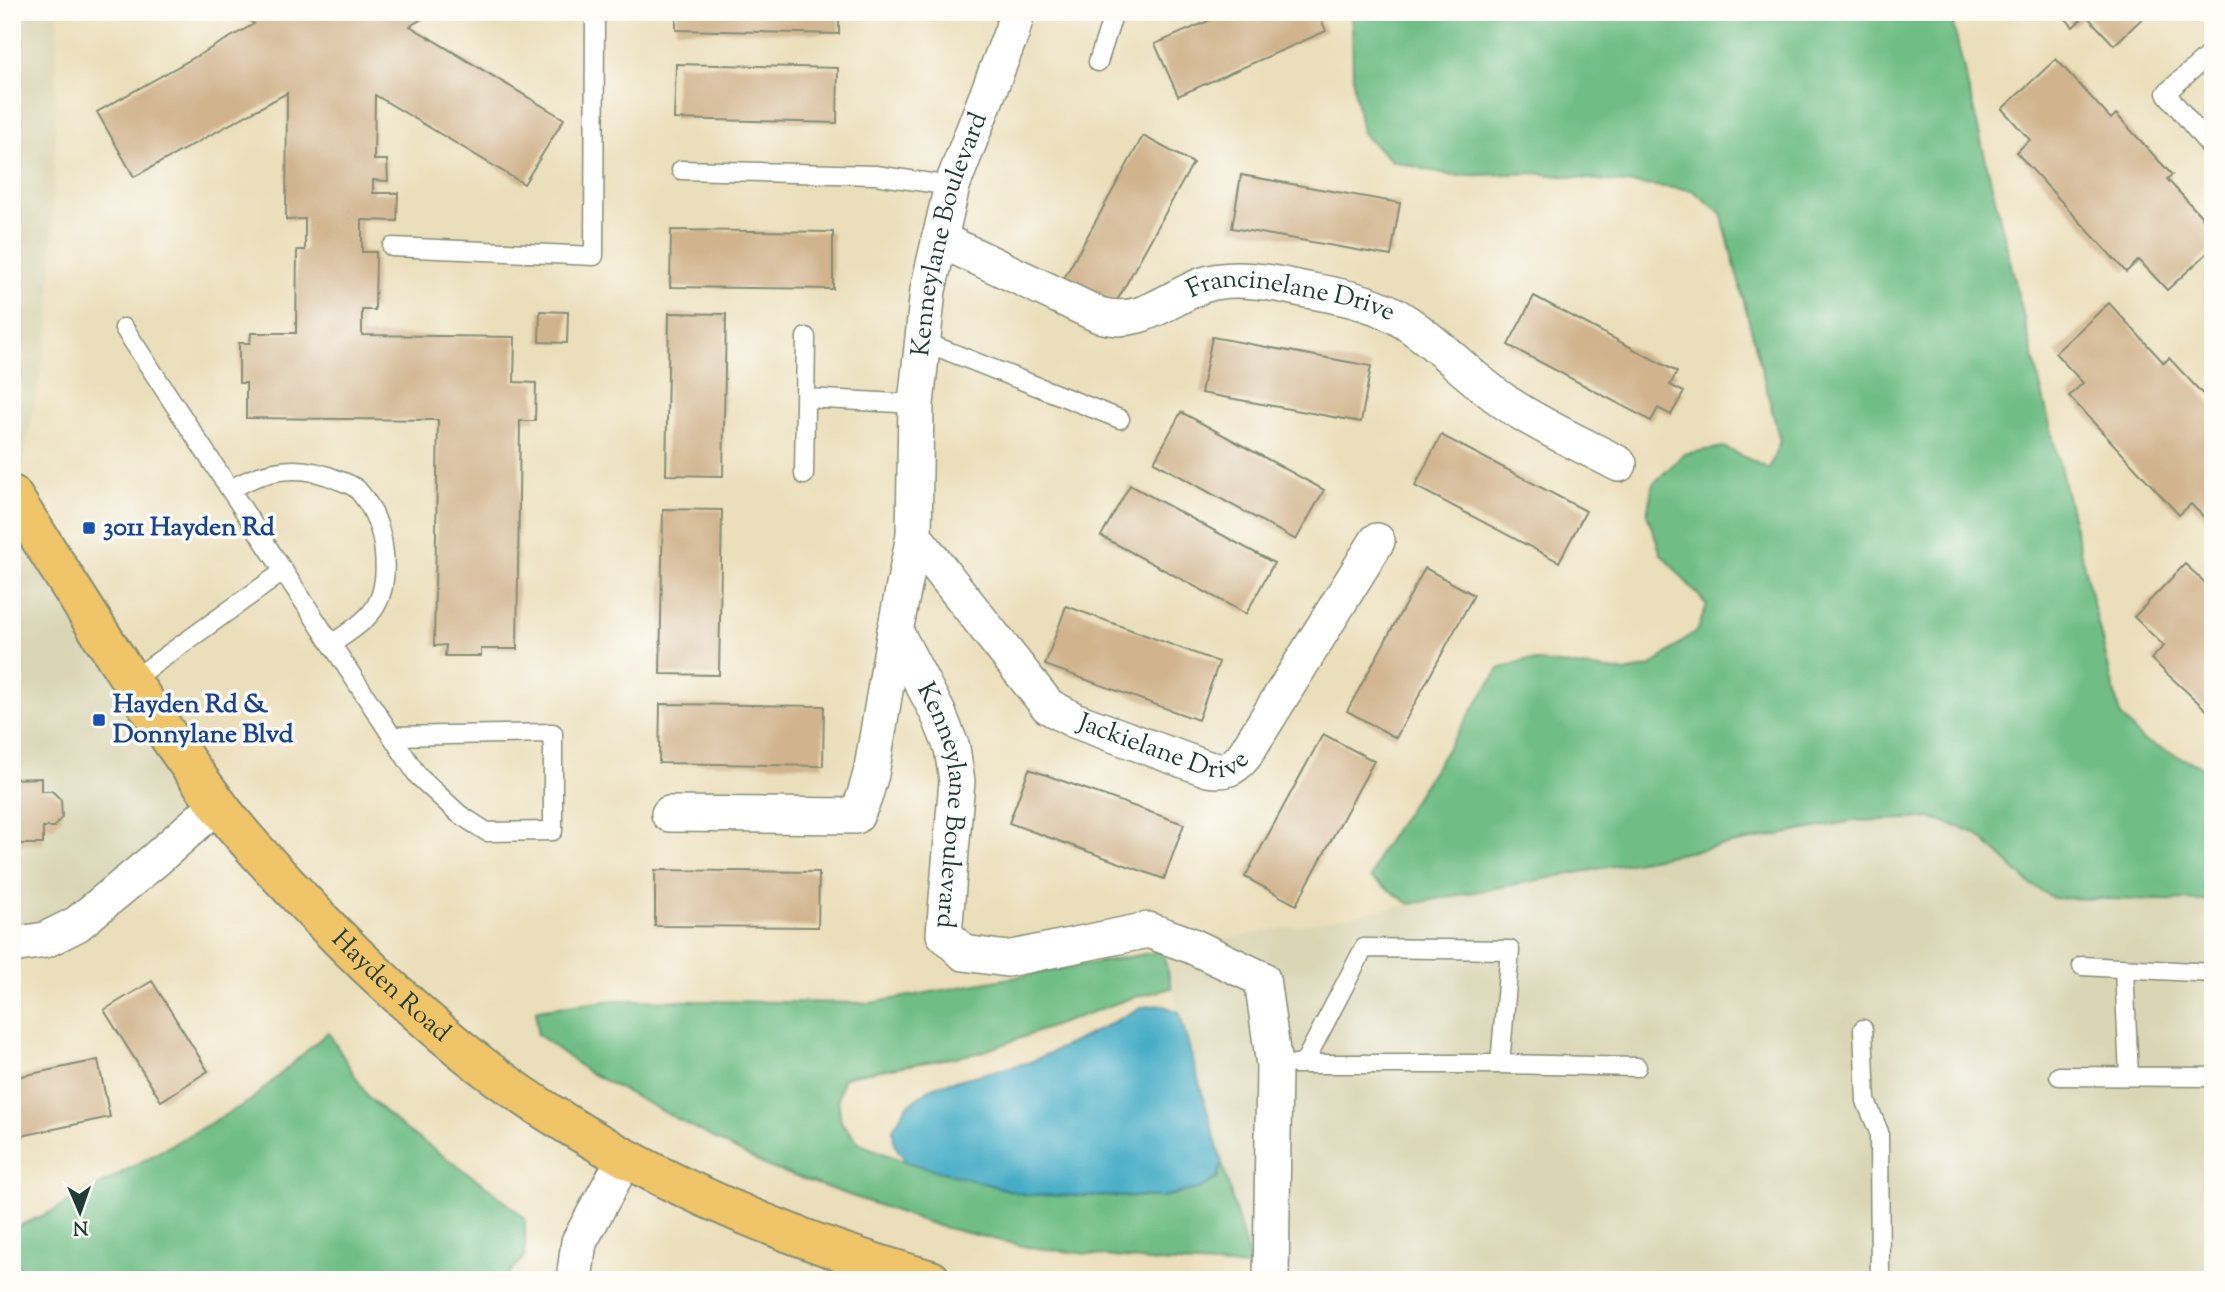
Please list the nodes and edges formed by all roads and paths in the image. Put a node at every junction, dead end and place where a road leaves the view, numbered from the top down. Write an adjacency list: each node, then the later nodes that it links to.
1 (595, 12): 10 (lane)
2 (1017, 12): 8 (street, Kenneylane Boulevard)
3 (1114, 12): 5 (lane)
4 (2213, 51): 6 (lane)
5 (1098, 62)
6 (2213, 150)
7 (681, 170): 8 (lane)
8 (952, 187): 9 (street, Kenneylane Boulevard)
9 (939, 239): 13 (street, Kenneylane Boulevard); 17 (street, Francinelane Drive)
10 (392, 247)
11 (124, 328): 19 (lane)
12 (806, 337): 14 (lane)
13 (922, 341): 15 (street, Kenneylane Boulevard); 16 (lane)
14 (806, 398): 15 (lane); 18 (lane)
15 (916, 404): 21 (street, Kenneylane Boulevard)
16 (1120, 419)
17 (1619, 464)
18 (804, 475)
19 (230, 490): 23 (lane); 25 (lane)
20 (12, 495): 26 (main road, Hayden Road)
21 (914, 536): 22 (street, Jackielane Drive); 24 (street, Kenneylane Boulevard)
22 (1377, 541)
23 (284, 571): 25 (lane); 26 (lane)
24 (895, 631): 29 (street, Kenneylane Boulevard); 36 (street, Kenneylane Boulevard)
25 (332, 644): 27 (lane)
26 (131, 681): 28 (main road, Hayden Road)
27 (392, 736): 27 (lane)
28 (218, 804): 30 (street); 41 (main road, Hayden Road)
29 (670, 814)
30 (12, 945)
31 (2082, 966): 32 (lane)
32 (2124, 968): 33 (lane); 39 (lane)
33 (2213, 973)
34 (1863, 1030): 45 (lane)
35 (1500, 1063): 36 (lane); 36 (lane); 37 (lane)
36 (1289, 1064): 44 (street, Kenneylane Boulevard)
37 (1637, 1067)
38 (2059, 1076): 39 (lane)
39 (2129, 1076): 40 (lane)
40 (2213, 1077)
41 (625, 1158): 42 (street); 43 (main road, Hayden Road)
42 (574, 1280)
43 (931, 1280)
44 (1271, 1280)
45 (1880, 1280)

